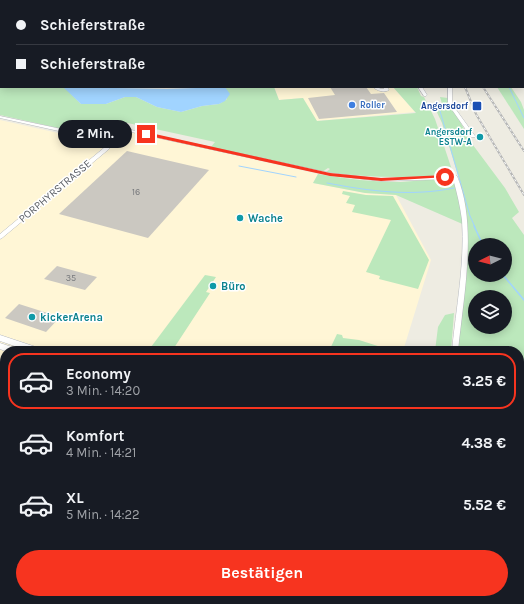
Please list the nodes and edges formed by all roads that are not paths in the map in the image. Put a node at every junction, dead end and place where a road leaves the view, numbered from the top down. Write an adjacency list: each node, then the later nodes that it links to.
1 (377, 88): 2 (street)
2 (386, 88)
3 (421, 88): 5 (street)
4 (450, 88): 8 (street)
5 (425, 95)
6 (0, 117): 7 (street)
7 (85, 136): 9 (street, PORPHYRSTRASSE); 12 (street)
8 (473, 136)
9 (0, 237)
10 (0, 338): 11 (main road)
11 (24, 346)
12 (455, 346)

